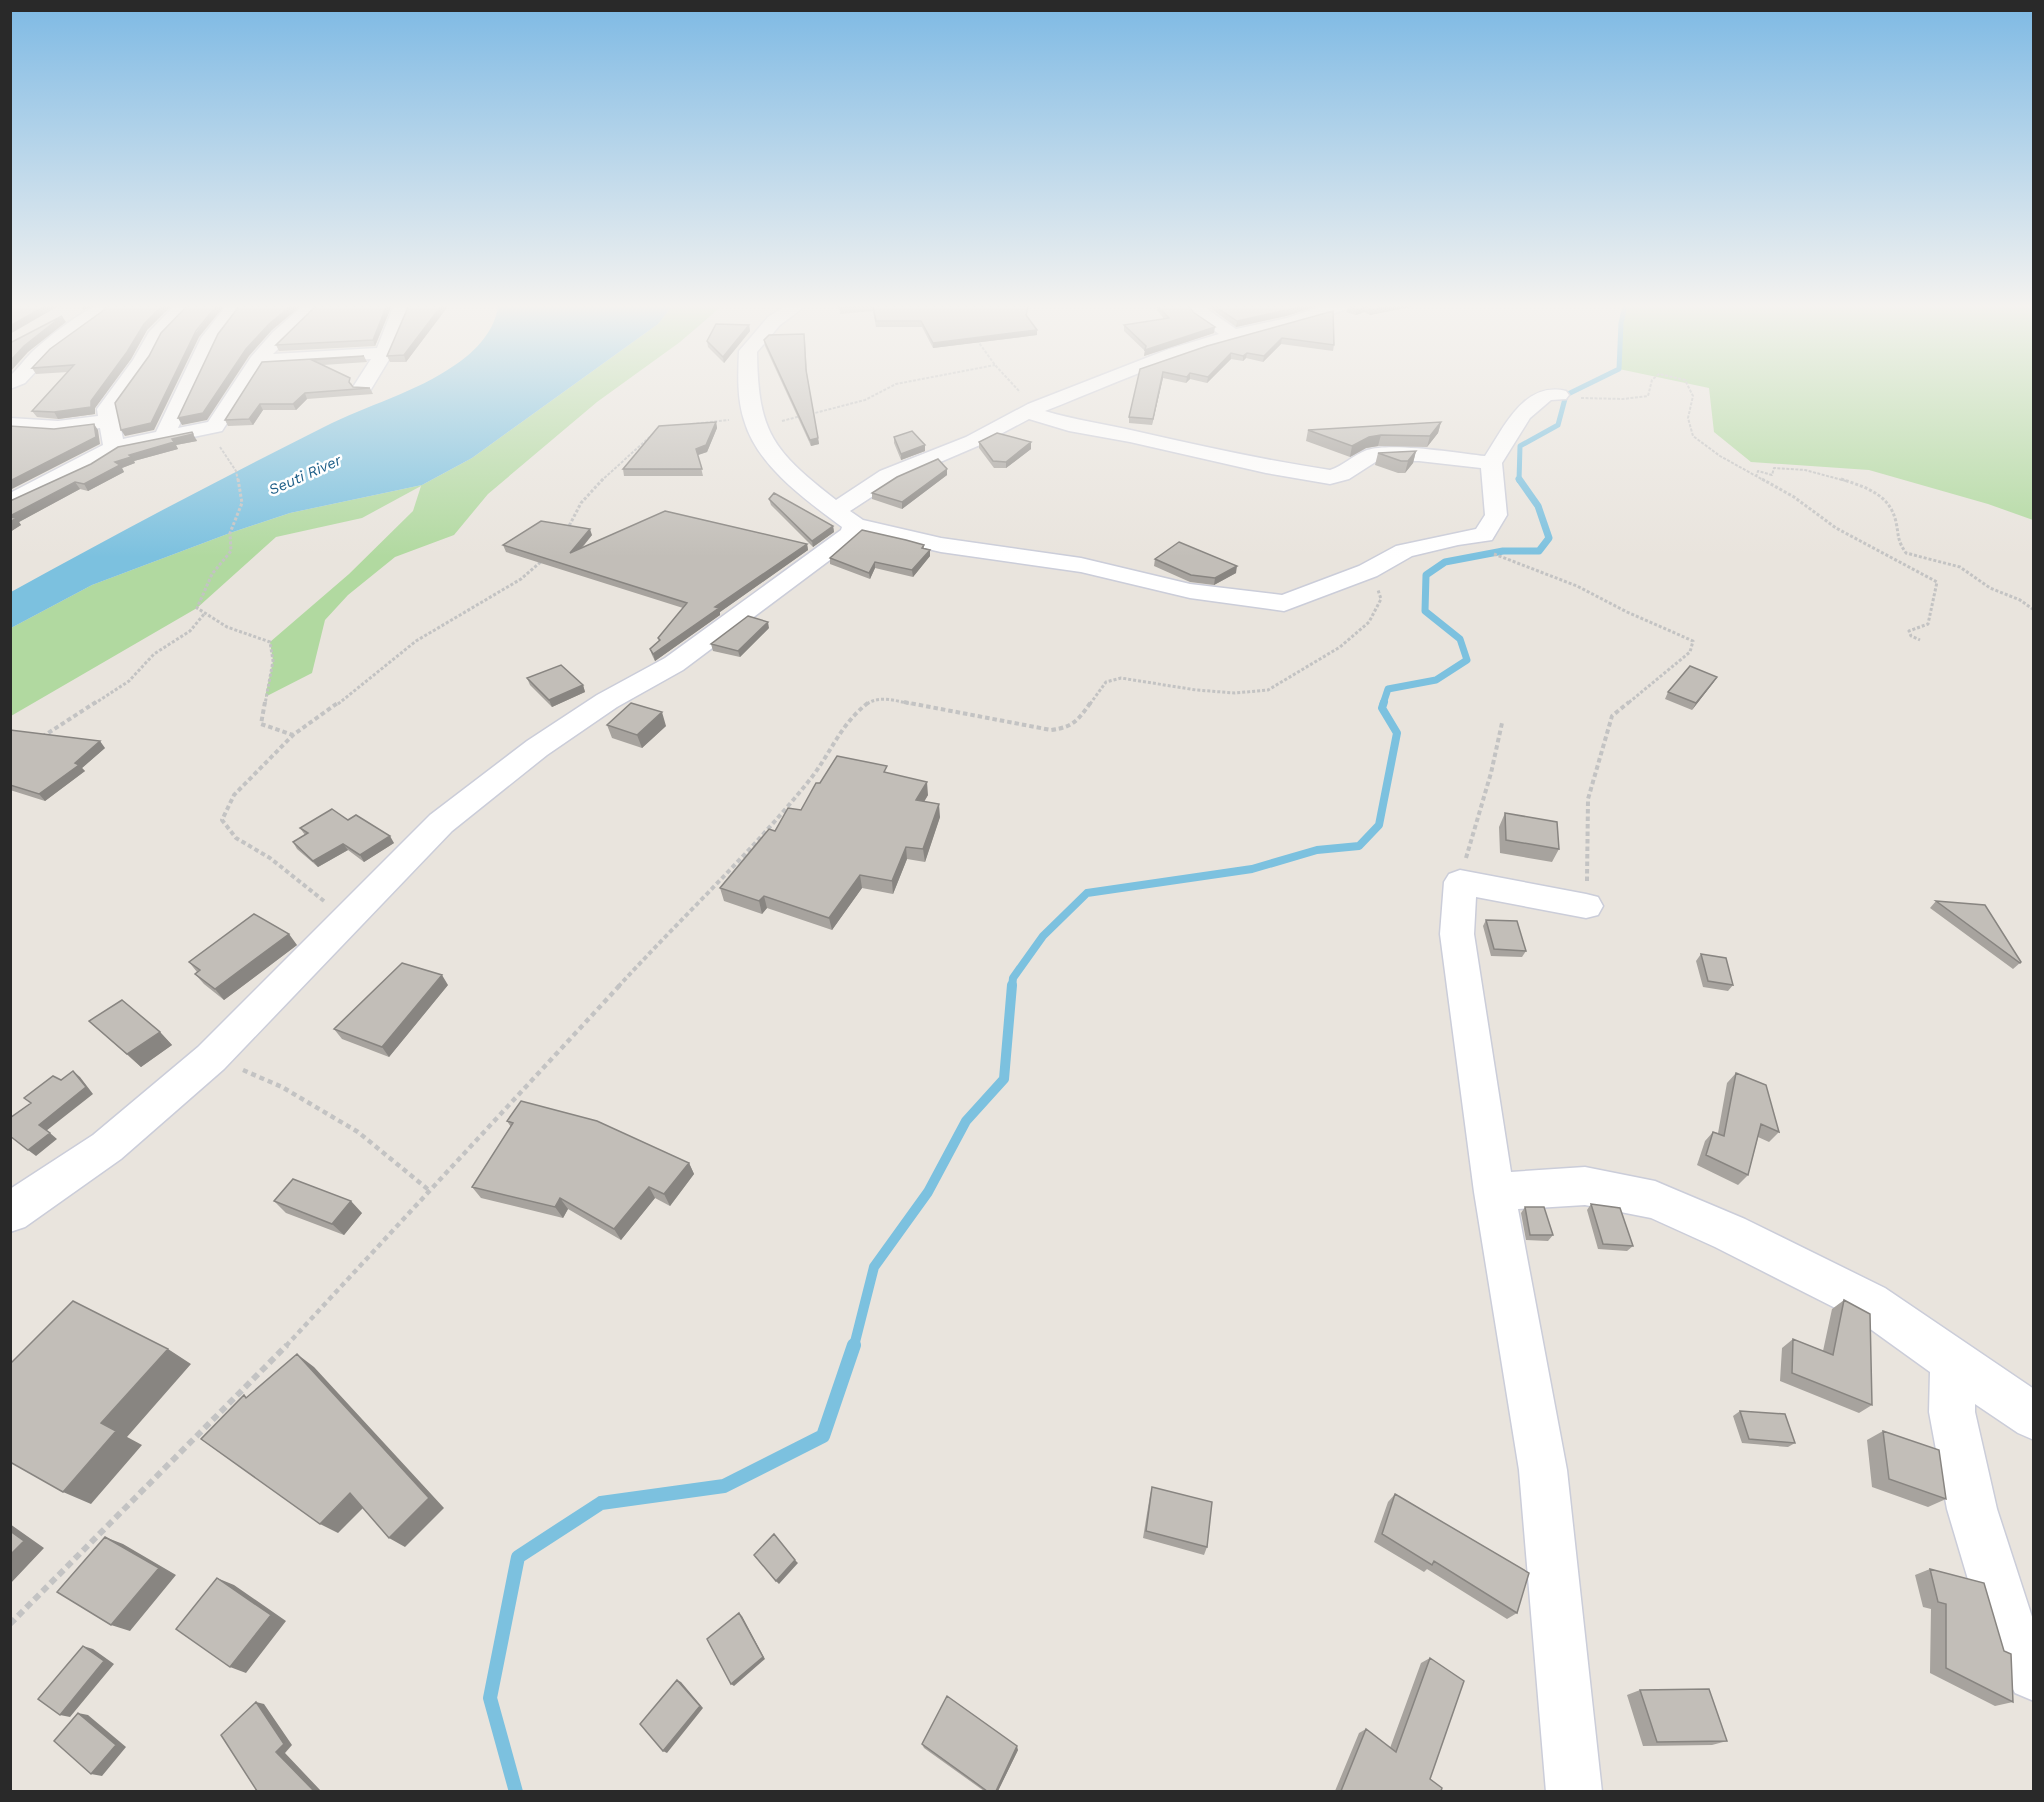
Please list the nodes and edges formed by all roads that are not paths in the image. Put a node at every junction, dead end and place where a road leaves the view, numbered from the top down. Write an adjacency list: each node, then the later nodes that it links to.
1 (122, 389): 8 (street)
2 (186, 389): 10 (street)
3 (240, 389): 10 (street)
4 (749, 389): 14 (street)
5 (1084, 389): 7 (street)
6 (1568, 397): 12 (street)
7 (1031, 410): 12 (street); 14 (street)
8 (107, 420): 9 (street); 11 (street)
9 (10, 424)
10 (164, 437): 11 (street)
11 (114, 447): 13 (street)
12 (1491, 463): 14 (street)
13 (10, 502)
14 (845, 518): 17 (street)
15 (1586, 906): 16 (street)
16 (1494, 1192): 18 (street); 21 (street)
17 (10, 1213)
18 (1953, 1359): 19 (street); 20 (street)
19 (2034, 1417)
20 (2034, 1674)
21 (1574, 1791)

